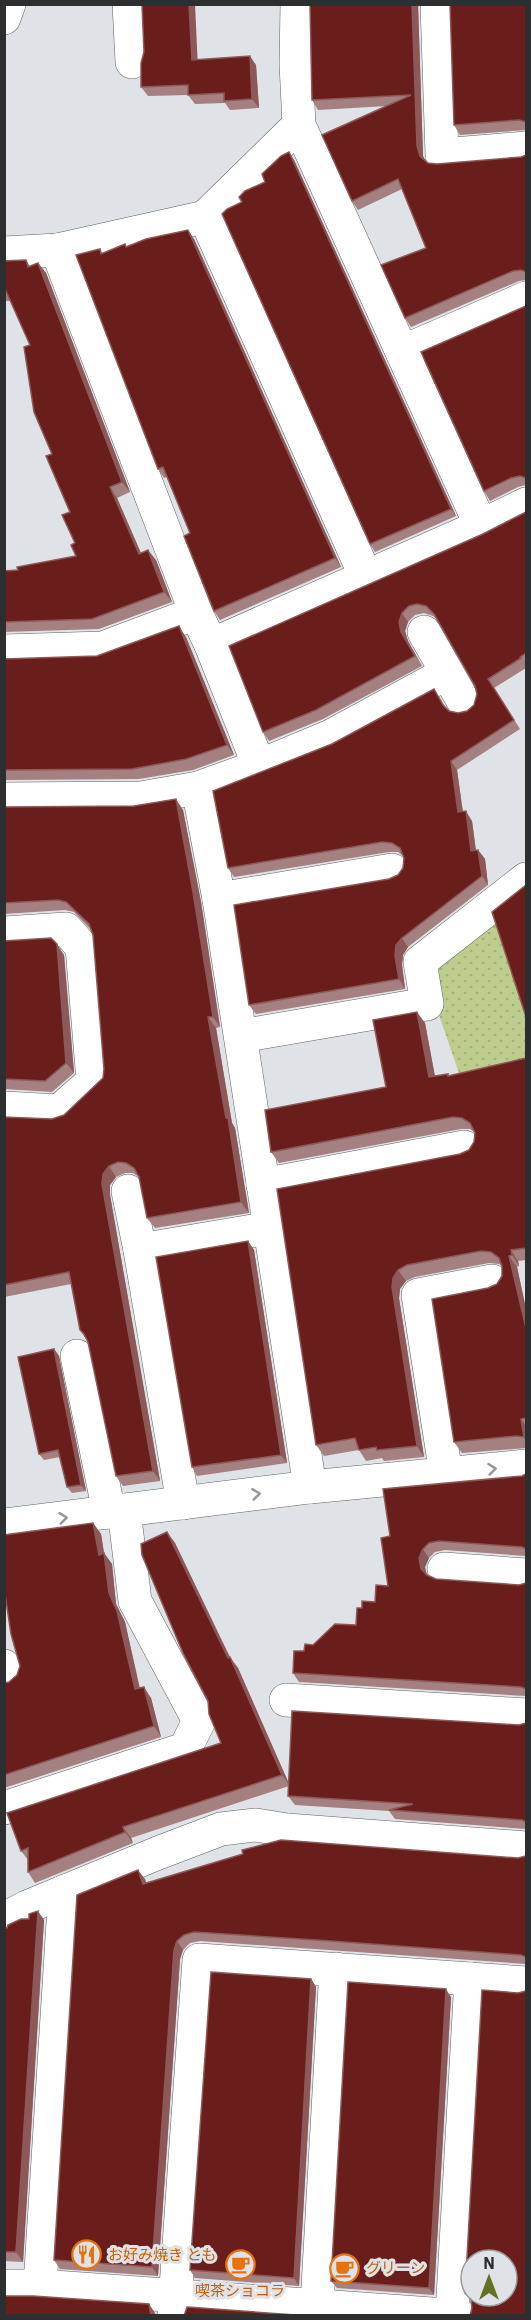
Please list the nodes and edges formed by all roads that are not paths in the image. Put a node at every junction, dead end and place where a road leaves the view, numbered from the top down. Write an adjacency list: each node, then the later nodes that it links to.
1 (9, 4): 5 (street)
2 (129, 4): 6 (street)
3 (297, 4): 7 (street)
4 (437, 4): 8 (street)
5 (4, 18)
6 (132, 62)
7 (299, 125): 9 (street); 13 (street)
8 (526, 148)
9 (205, 217): 10 (street); 16 (street)
10 (57, 250): 11 (street); 17 (street)
11 (4, 253)
12 (526, 298): 13 (street)
13 (402, 352): 15 (street)
14 (524, 511): 15 (street)
15 (481, 526): 16 (street)
16 (366, 577): 19 (street)
17 (196, 613): 19 (street); 20 (street)
18 (424, 632): 21 (street)
19 (211, 645): 23 (street)
20 (4, 651)
21 (447, 673): 22 (street); 23 (street)
22 (465, 704)
23 (259, 766): 24 (street)
24 (198, 788): 25 (street); 28 (street)
25 (4, 800)
26 (392, 870): 28 (street)
27 (526, 879): 30 (street)
28 (219, 899): 30 (street)
29 (4, 933): 31 (street)
30 (241, 1036): 33 (street)
31 (4, 1108)
32 (464, 1147): 33 (street)
33 (263, 1185): 35 (street)
34 (128, 1191): 36 (street)
35 (270, 1228): 36 (street); 41 (street)
36 (140, 1250): 42 (street)
37 (492, 1281): 40 (street)
38 (77, 1356): 43 (street)
39 (526, 1466): 40 (street, one-way to 39)
40 (446, 1474): 41 (street)
41 (310, 1487): 42 (street, one-way to 41)
42 (183, 1503): 43 (street)
43 (117, 1511): 44 (street, one-way to 43); 49 (street)
44 (4, 1525)
45 (444, 1569): 46 (street)
46 (526, 1575)
47 (285, 1700): 48 (street)
48 (526, 1715)
49 (4, 1809)
50 (526, 1848): 51 (street)
51 (65, 1891): 52 (street); 57 (street)
52 (4, 1919)
53 (336, 1969): 54 (street); 58 (street); 59 (street)
54 (471, 1979): 55 (street); 60 (street)
55 (526, 1983)
56 (4, 2286): 57 (street)
57 (40, 2286): 58 (street)
58 (175, 2306): 59 (street)
59 (317, 2306): 60 (street)
60 (452, 2315): 61 (street)
61 (460, 2316)

